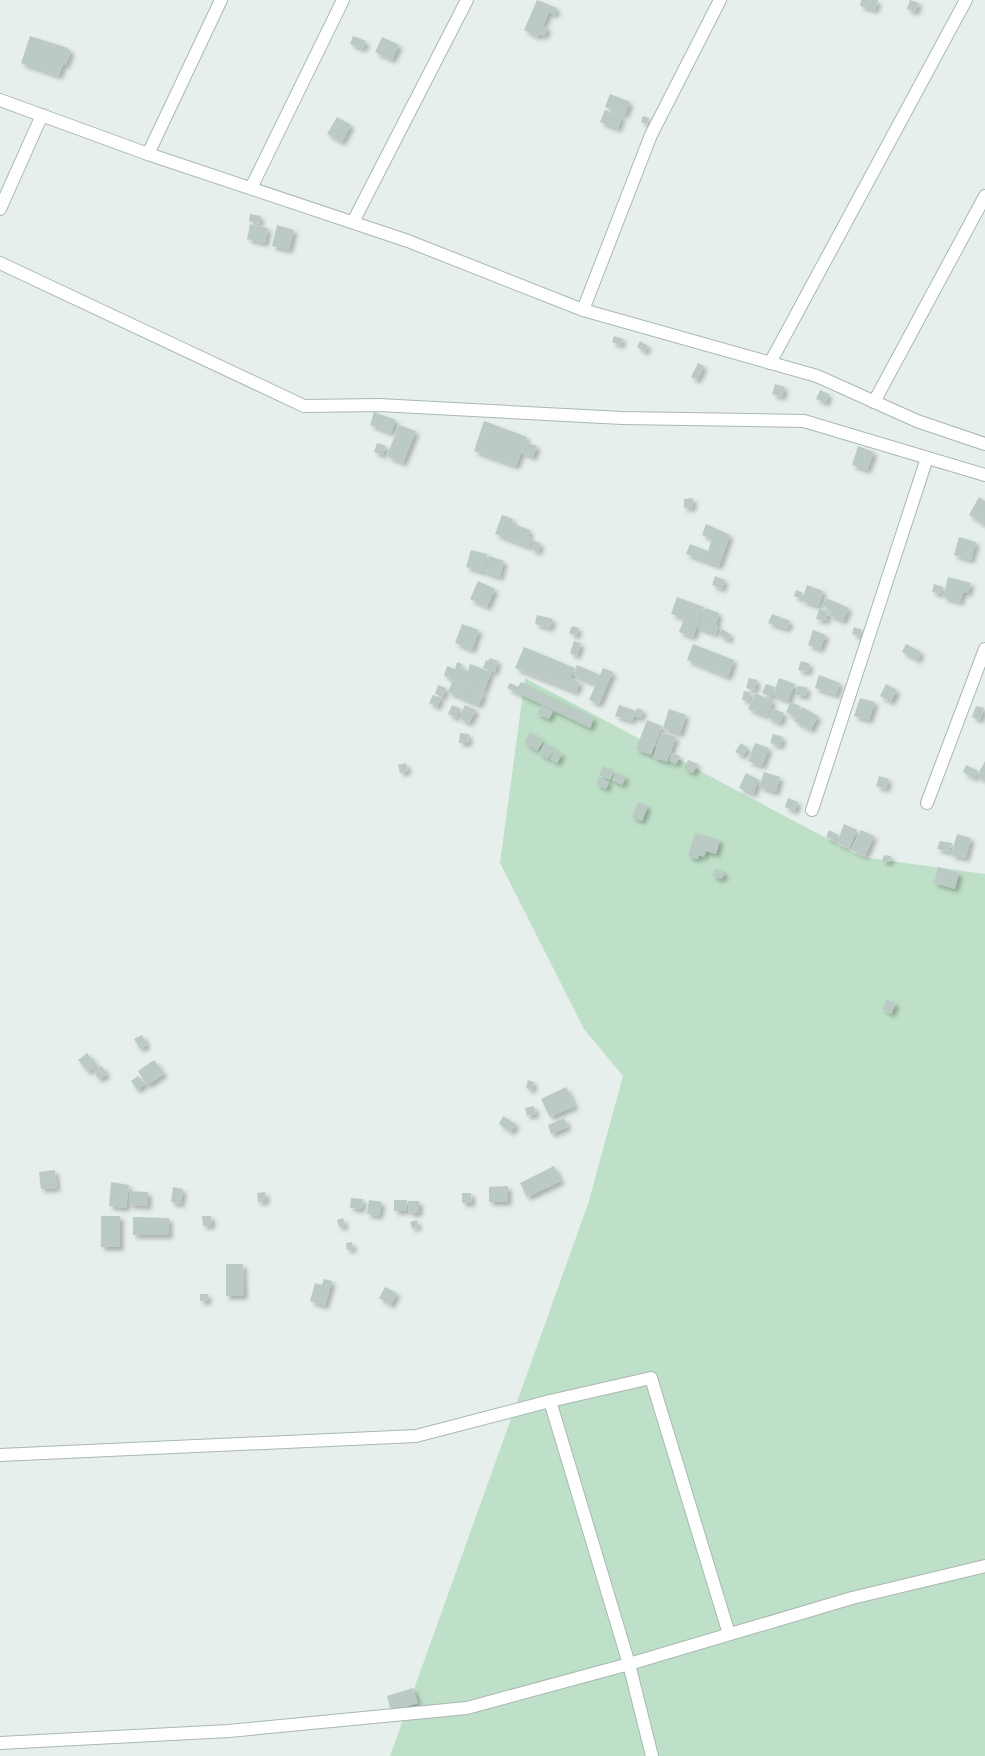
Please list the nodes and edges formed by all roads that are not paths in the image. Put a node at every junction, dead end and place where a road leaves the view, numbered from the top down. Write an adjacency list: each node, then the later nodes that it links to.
1 (221, 0): 8 (street)
2 (344, 0): 9 (street)
3 (467, 0): 12 (street)
4 (720, 0): 14 (street)
5 (966, 0): 15 (street)
6 (0, 100): 7 (street)
7 (42, 115): 8 (street); 11 (street)
8 (148, 154): 9 (street)
9 (251, 188): 12 (street)
10 (985, 196): 16 (street)
11 (0, 208)
12 (353, 222): 14 (street)
13 (0, 263): 19 (street)
14 (583, 310): 15 (street)
15 (770, 363): 16 (street)
16 (874, 402): 18 (street)
17 (985, 431): 18 (street)
18 (982, 443)
19 (927, 458): 20 (street); 23 (street)
20 (985, 475)
21 (985, 649): 22 (street)
22 (927, 803)
23 (812, 810)
24 (550, 1401): 25 (street); 27 (street); 28 (street)
25 (0, 1455)
26 (985, 1566): 27 (street)
27 (729, 1634): 28 (street)
28 (629, 1664): 29 (street); 30 (street)
29 (0, 1743)
30 (652, 1756)

